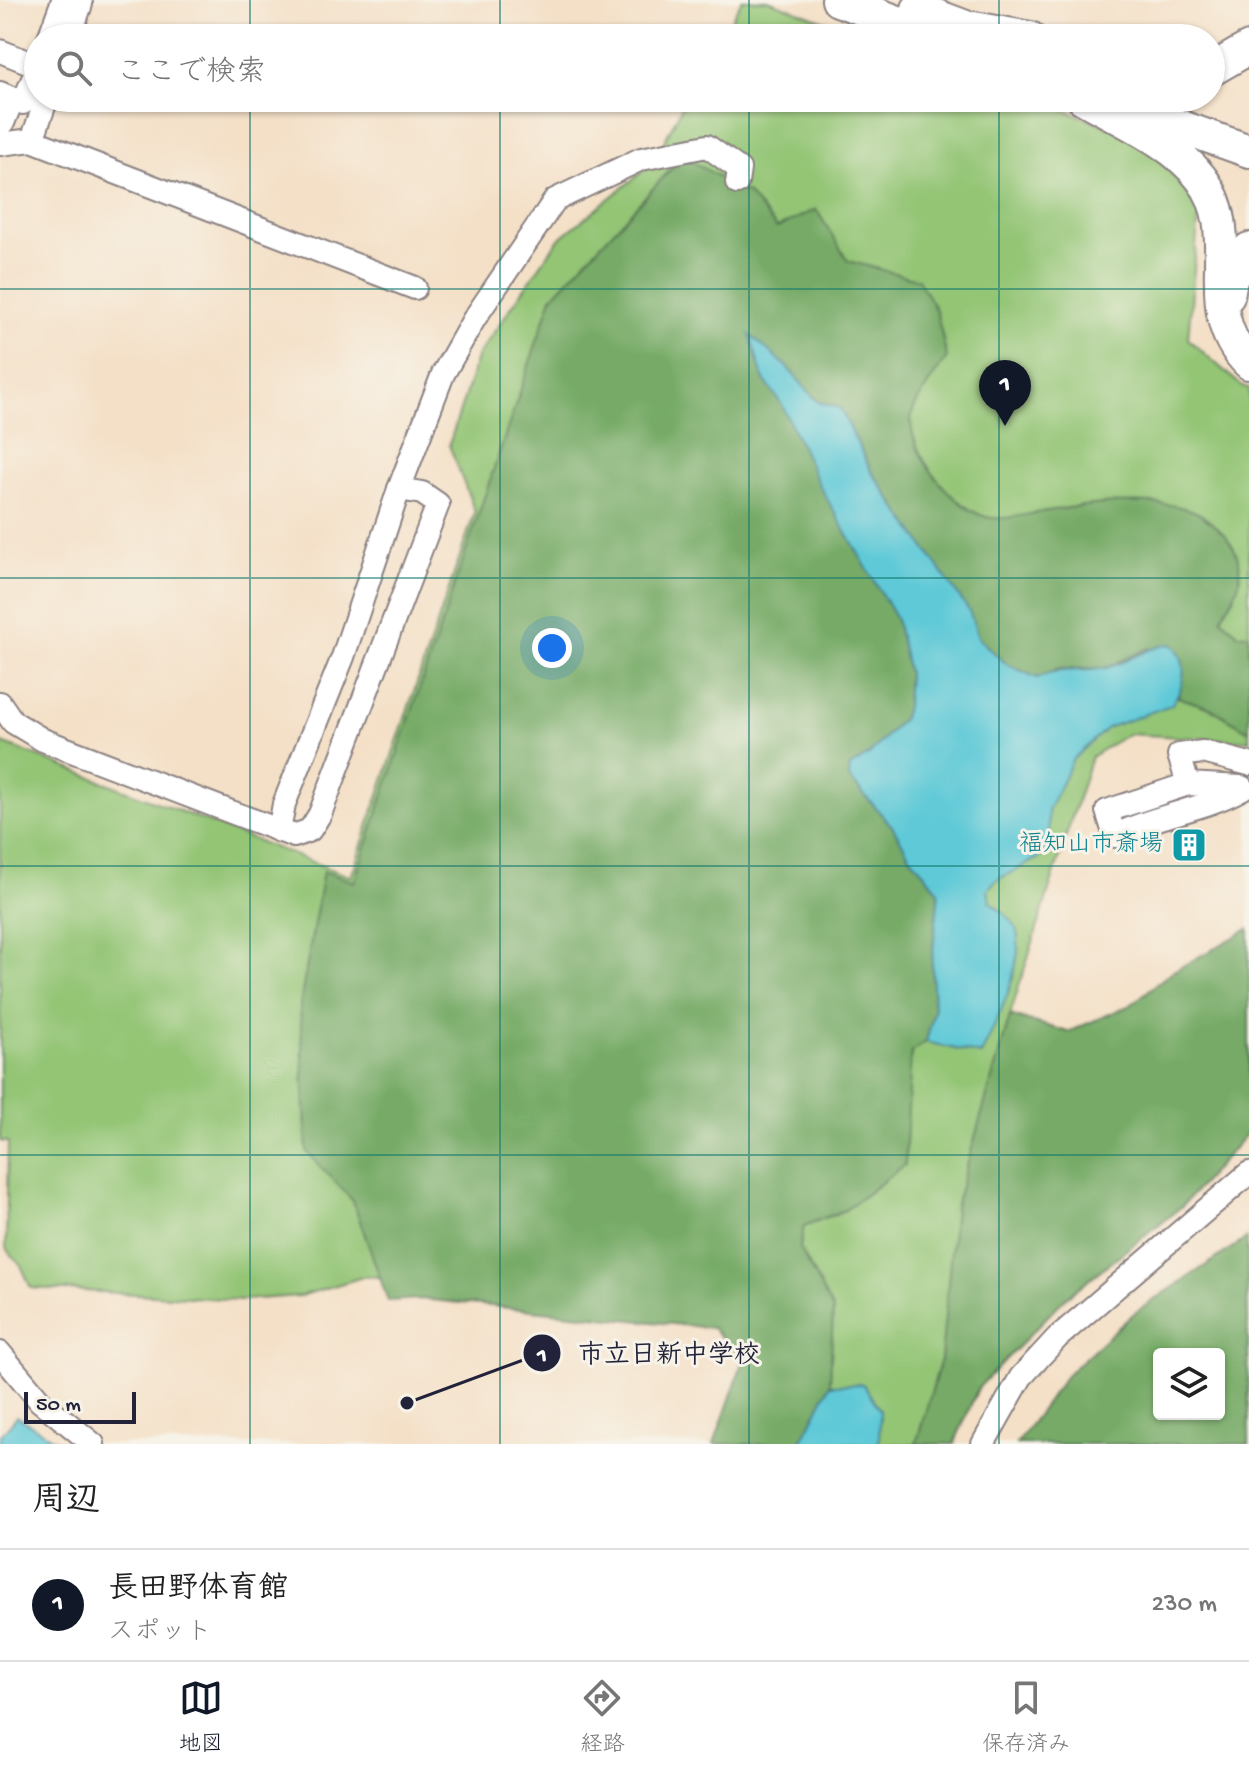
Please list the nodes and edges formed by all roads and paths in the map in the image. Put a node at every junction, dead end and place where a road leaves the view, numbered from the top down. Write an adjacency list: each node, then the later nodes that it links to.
1 (838, 0): 6 (highway)
2 (893, 0): 7 (highway)
3 (72, 2): 4 (street); 5 (street)
4 (58, 24)
5 (70, 24)
6 (927, 24)
7 (944, 24)
8 (1249, 48): 11 (highway)
9 (0, 51): 10 (street)
10 (24, 60)
11 (1225, 62)
12 (6, 95): 13 (street); 18 (street)
13 (24, 101)
14 (42, 112): 20 (street)
15 (1107, 112): 26 (highway)
16 (1141, 112): 22 (highway)
17 (1197, 112): 19 (highway)
18 (0, 122)
19 (1249, 131)
20 (32, 140): 21 (street); 25 (street)
21 (0, 144)
22 (1249, 151)
23 (737, 183): 28 (street)
24 (1249, 249): 26 (highway)
25 (415, 288)
26 (1223, 323): 27 (highway)
27 (1249, 363)
28 (399, 489): 33 (street); 33 (street)
29 (0, 703): 33 (street)
30 (1249, 764): 31 (street)
31 (1188, 784): 32 (street); 32 (street)
32 (1247, 788)
33 (279, 831)
34 (1245, 1188): 37 (street)
35 (0, 1353): 36 (street)
36 (93, 1444)
37 (983, 1444)

